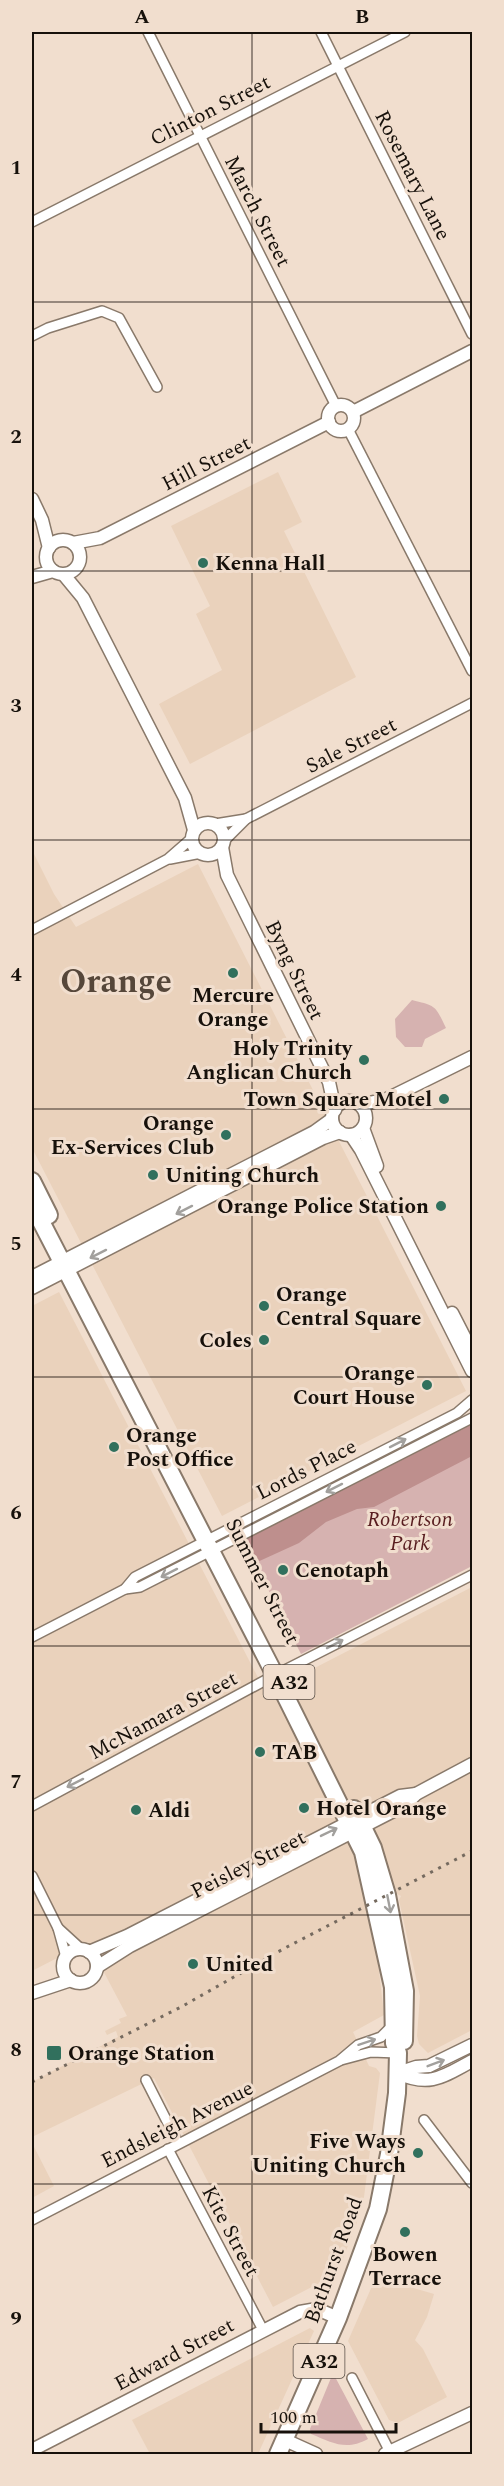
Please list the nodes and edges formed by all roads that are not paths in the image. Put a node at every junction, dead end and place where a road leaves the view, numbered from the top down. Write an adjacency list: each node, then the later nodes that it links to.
1 (148, 32): 5 (street, March Street)
2 (321, 32): 4 (street, Rosemary Lane)
3 (405, 32): 4 (street, Clinton Street)
4 (339, 66): 5 (street, Clinton Street); 7 (street, Rosemary Lane)
5 (201, 135): 6 (street, Clinton Street); 11 (street, March Street)
6 (32, 222)
7 (472, 334)
8 (32, 336): 10 (street)
9 (472, 351): 12 (street)
10 (157, 387)
11 (336, 406): 12 (street); 13 (street)
12 (353, 412): 14 (street)
13 (329, 422): 14 (street); 17 (street, Hill Street)
14 (348, 429): 25 (street)
15 (32, 500): 16 (street)
16 (42, 520): 18 (street); 19 (street)
17 (100, 538): 18 (street, Hill Street); 20 (street, Hill Street)
18 (67, 542): 19 (street); 20 (street)
19 (47, 553): 21 (street); 22 (street)
20 (79, 562): 22 (street, Hill Street); 24 (street)
21 (32, 572)
22 (59, 573): 23 (street); 24 (street)
23 (32, 577)
24 (83, 598): 27 (street)
25 (472, 671)
26 (472, 703): 28 (street, Sale Street)
27 (185, 798): 29 (street); 30 (street)
28 (246, 819): 29 (street, Sale Street); 31 (street, Sale Street)
29 (211, 823): 30 (street); 31 (street)
30 (193, 834): 32 (street); 33 (street)
31 (223, 844): 32 (street); 34 (street, Byng Street)
32 (205, 854): 33 (street); 34 (street, Byng Street)
33 (168, 859): 35 (street)
34 (227, 875): 37 (street, Byng Street)
35 (32, 930)
36 (472, 1057): 38 (street)
37 (330, 1082): 39 (street, Byng Street); 40 (street, Byng Street)
38 (387, 1099): 39 (street); 41 (street)
39 (355, 1103): 40 (street); 41 (street)
40 (334, 1114): 42 (street, Byng Street); 45 (street)
41 (365, 1123): 42 (street); 48 (street)
42 (345, 1134): 45 (street, one-way to 45); 49 (street)
43 (32, 1181): 45 (highway, Summer Street / A32)
44 (32, 1204): 45 (highway, Summer Street / A32)
45 (68, 1263): 46 (street); 47 (street); 52 (highway, Summer Street / A32)
46 (32, 1277)
47 (32, 1288)
48 (472, 1352)
49 (472, 1371)
50 (472, 1400): 52 (street, Lords Place, one-way to 50)
51 (472, 1418): 52 (street, Lords Place, one-way to 52)
52 (213, 1544): 54 (street, Lords Place); 55 (highway, Summer Street / A32)
53 (472, 1575): 55 (street, McNamara Street, one-way to 53)
54 (32, 1637)
55 (279, 1673): 57 (street, McNamara Street, one-way to 57); 58 (highway, Summer Street / A32)
56 (472, 1764): 58 (street, Peisley Street)
57 (32, 1806)
58 (356, 1825): 61 (street, Peisley Street, one-way to 58); 63 (street, Peisley Street); 66 (highway, Summer Street / A32); 68 (highway, Summer Street / A32, one-way to 68)
59 (32, 1876): 60 (street)
60 (58, 1928): 61 (street); 62 (street)
61 (85, 1950): 62 (street); 63 (street)
62 (64, 1962): 64 (street); 65 (street)
63 (97, 1967): 64 (street)
64 (71, 1980): 65 (street)
65 (34, 1991)
66 (394, 2023): 68 (highway, Summer Street / A32); 69 (street, Endsleigh Avenue, one-way to 66)
67 (472, 2045): 71 (street, one-way to 67)
68 (398, 2053): 69 (street, Endsleigh Avenue); 71 (highway, Summer Street / A32)
69 (339, 2061): 74 (street, Endsleigh Avenue)
70 (472, 2061): 71 (street)
71 (398, 2073): 78 (highway, Bathurst Road / A32)
72 (146, 2080): 74 (street)
73 (424, 2120): 76 (street)
74 (178, 2143): 75 (street, Endsleigh Avenue)
75 (168, 2149): 77 (street, Endsleigh Avenue); 79 (street, Kite Street)
76 (472, 2183)
77 (32, 2220)
78 (338, 2318): 79 (street, Edward Street); 82 (highway, Bathurst Road / A32)
79 (262, 2330): 83 (street, Edward Street)
80 (352, 2378): 84 (street)
81 (472, 2413): 84 (street)
82 (282, 2447): 85 (street)
83 (32, 2450)
84 (387, 2453)
85 (316, 2454)

